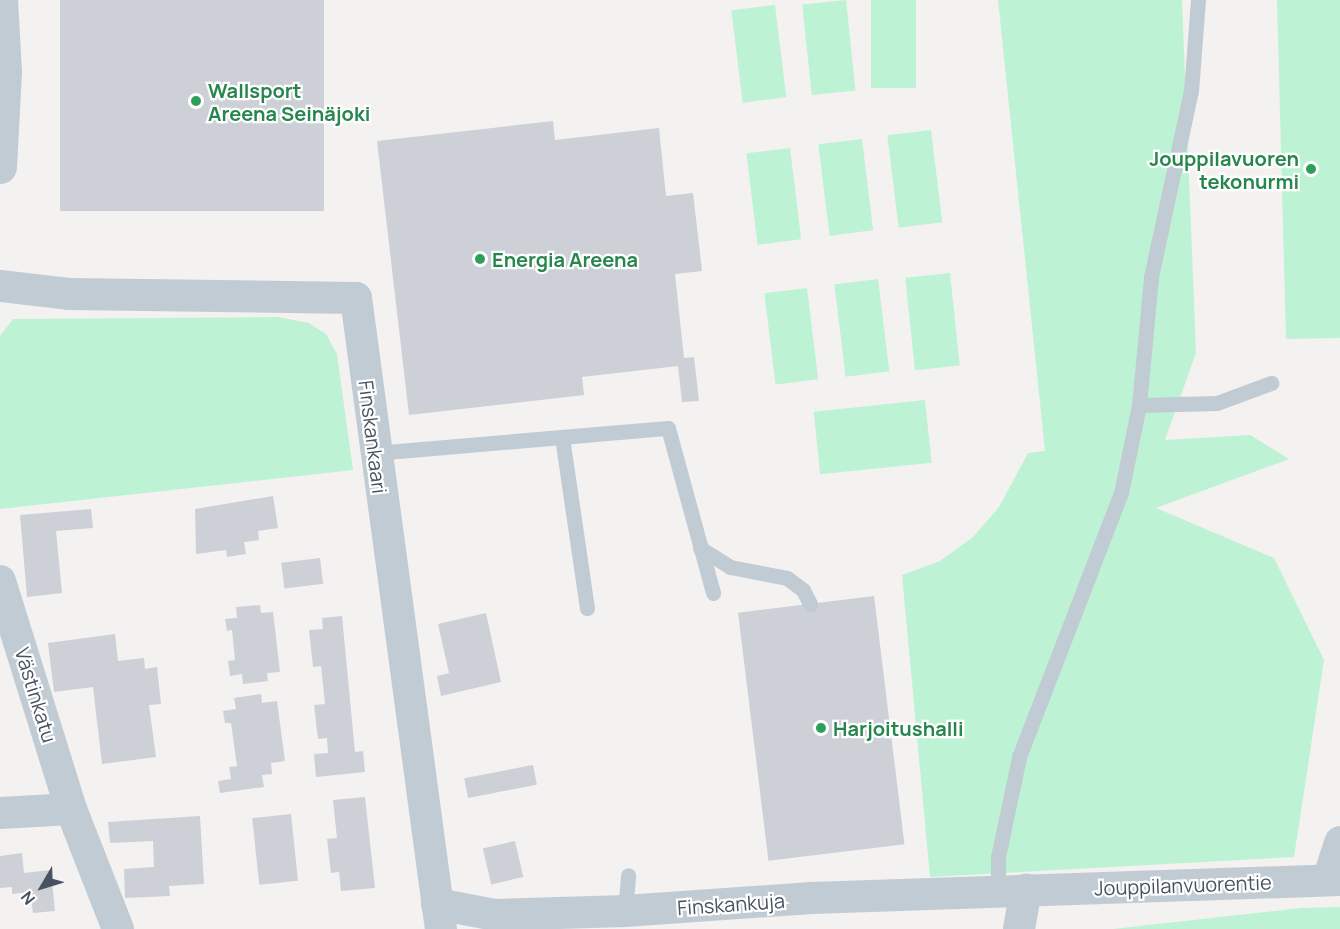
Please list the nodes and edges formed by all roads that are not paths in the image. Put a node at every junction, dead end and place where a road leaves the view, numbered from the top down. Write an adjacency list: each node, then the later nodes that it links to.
1 (1, 0): 3 (street)
2 (1198, 0): 6 (lane)
3 (0, 167)
4 (0, 286): 8 (street, Finskankaari)
5 (1271, 383): 6 (lane)
6 (1139, 405): 19 (lane)
7 (562, 437): 8 (lane); 9 (lane); 13 (lane)
8 (375, 453): 21 (street, Finskankaari)
9 (700, 548): 11 (lane); 12 (lane)
10 (0, 581): 14 (street, Västinkatu)
11 (713, 593)
12 (810, 604)
13 (587, 608)
14 (72, 808): 15 (street); 22 (street, Västinkatu)
15 (0, 813)
16 (1340, 842): 18 (street)
17 (628, 875): 20 (lane)
18 (1334, 880): 19 (street, Jouppilanvuorentie)
19 (1012, 891): 20 (street, Finskankuja); 23 (street)
20 (625, 911): 21 (street, Finskankuja)
21 (439, 917)
22 (118, 929)
23 (1019, 929)

